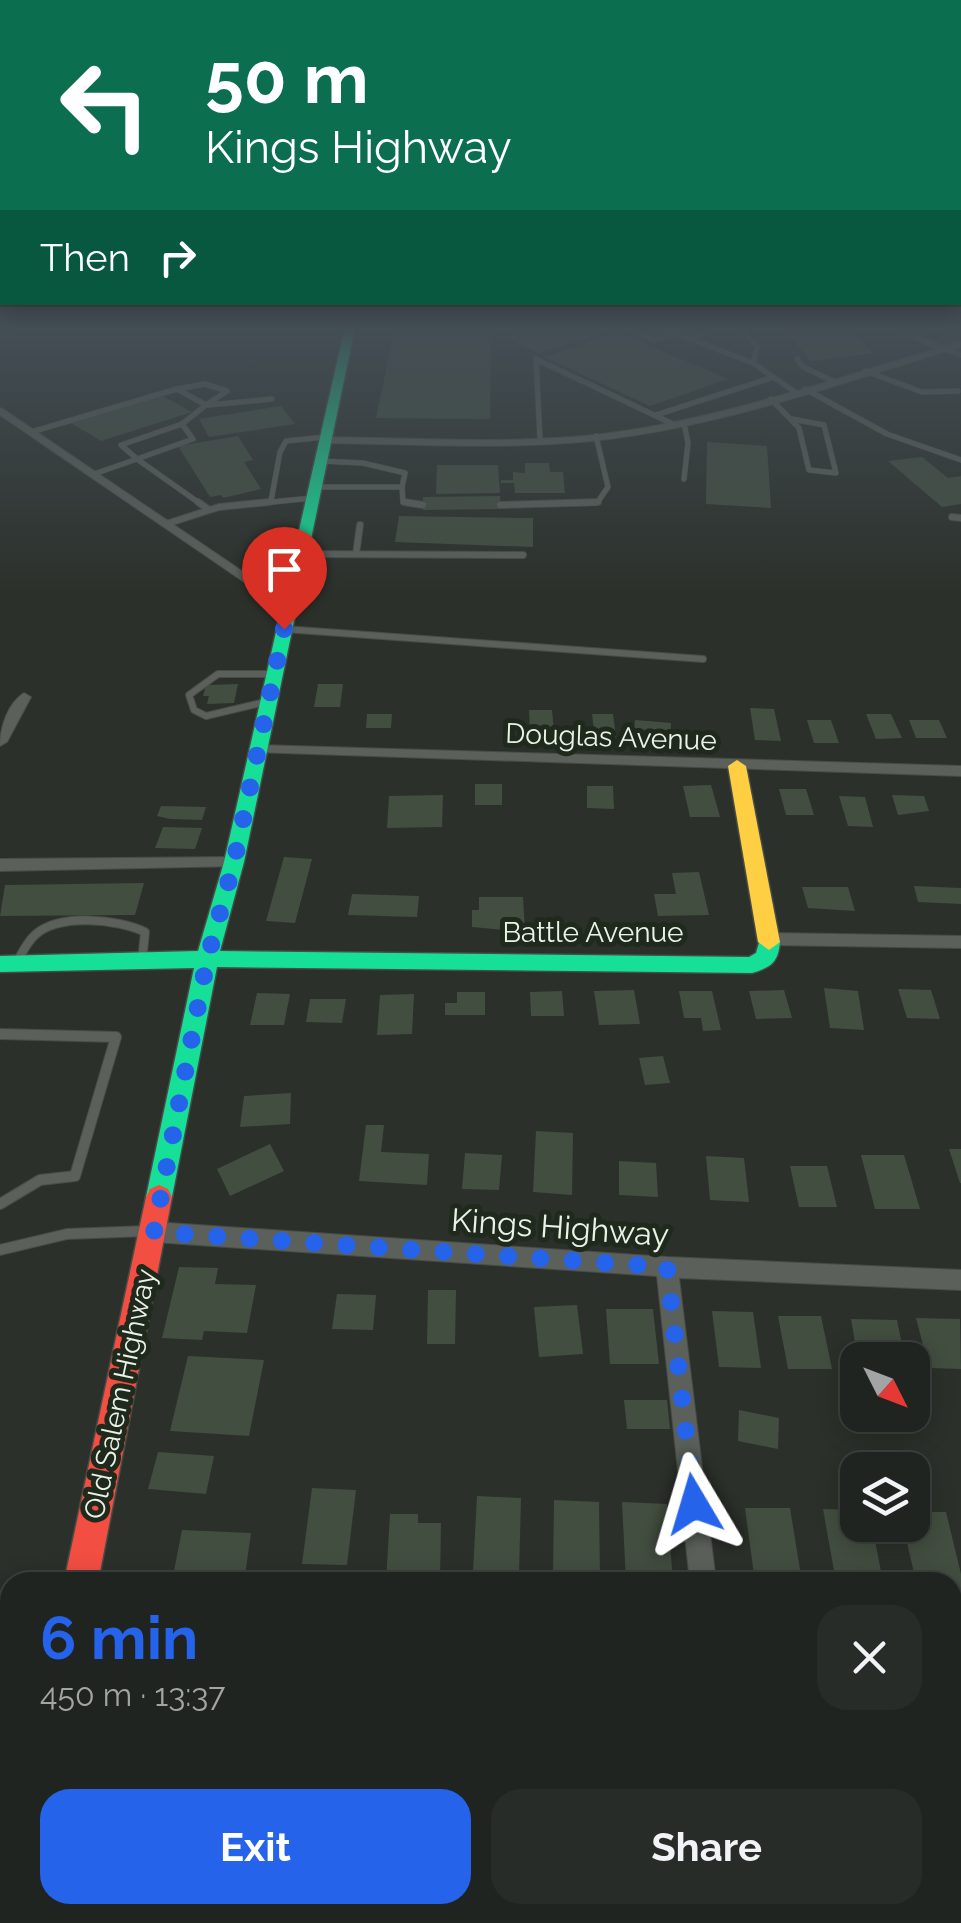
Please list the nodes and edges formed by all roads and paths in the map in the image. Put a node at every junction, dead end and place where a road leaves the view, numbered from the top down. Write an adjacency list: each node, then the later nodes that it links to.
1 (8, 417): 13 (street)
2 (81, 417): 13 (lane)
3 (192, 417): 11 (lane)
4 (330, 417): 16 (street, Old Salem Highway)
5 (539, 417): 15 (lane)
6 (658, 417): 12 (lane)
7 (706, 417): 12 (street)
8 (790, 417): 10 (lane)
9 (853, 417): 18 (lane)
10 (792, 419): 10 (lane)
11 (182, 424): 17 (lane); 17 (lane)
12 (679, 424): 14 (street); 20 (lane)
13 (30, 432): 19 (street)
14 (596, 436): 15 (street); 25 (lane)
15 (540, 439): 16 (street)
16 (324, 446): 21 (lane); 22 (street, Old Salem Highway); 23 (lane)
17 (137, 459): 19 (lane); 26 (lane)
18 (961, 460)
19 (94, 474): 29 (street)
20 (684, 479)
21 (402, 486): 22 (lane); 24 (lane)
22 (314, 492): 23 (lane); 31 (street, Old Salem Highway)
23 (270, 501): 26 (lane)
24 (423, 505)
25 (500, 505)
26 (208, 510): 29 (lane)
27 (952, 517): 28 (lane)
28 (961, 518)
29 (166, 524): 34 (street)
30 (360, 524): 32 (lane)
31 (300, 554): 32 (lane); 34 (street, Old Salem Highway)
32 (356, 554): 33 (lane)
33 (523, 555)
34 (287, 618): 35 (lane); 36 (street, Old Salem Highway)
35 (703, 659)
36 (275, 674): 38 (street, Old Salem Highway); 38 (lane)
37 (24, 697): 39 (street)
38 (269, 701): 40 (street, Old Salem Highway)
39 (0, 742)
40 (258, 750): 41 (street, Douglas Avenue); 43 (street, Old Salem Highway)
41 (737, 766): 42 (street, Douglas Avenue); 45 (street)
42 (961, 771)
43 (234, 862): 44 (street); 47 (street, Old Salem Highway)
44 (0, 865)
45 (770, 939): 46 (street); 47 (street, Battle Avenue)
46 (961, 942)
47 (207, 960): 48 (street); 52 (street, Old Salem Highway)
48 (142, 961): 49 (street); 49 (lane)
49 (8, 964)
50 (0, 1034): 51 (lane)
51 (0, 1204)
52 (154, 1232): 53 (lane); 54 (street, Kings Highway); 56 (street, Old Salem Highway)
53 (2, 1247)
54 (667, 1267): 55 (street, Kings Highway); 57 (street)
55 (961, 1280)
56 (83, 1572)
57 (702, 1572)

